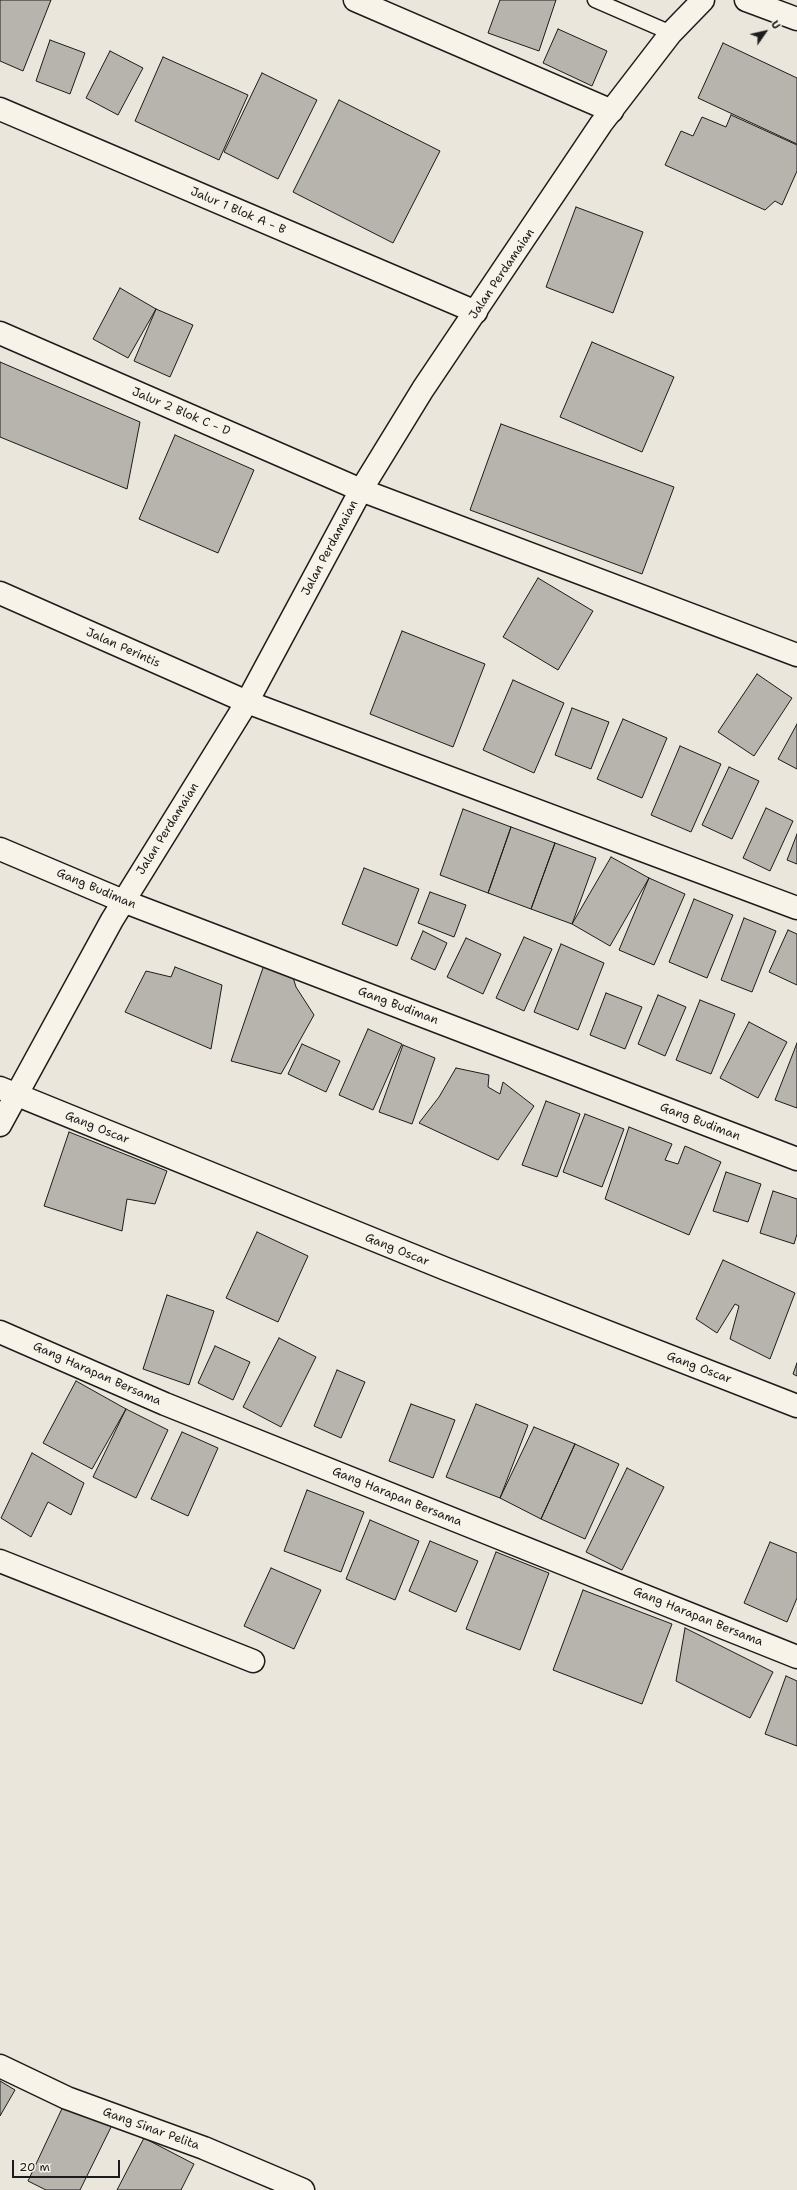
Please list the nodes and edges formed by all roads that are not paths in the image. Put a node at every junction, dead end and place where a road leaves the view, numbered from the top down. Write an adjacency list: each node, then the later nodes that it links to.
1 (355, 0): 8 (street)
2 (595, 0): 6 (lane)
3 (702, 0): 6 (street, Jalan Perdamaian)
4 (746, 0): 5 (street)
5 (797, 18)
6 (671, 33): 8 (street, Jalan Perdamaian)
7 (0, 109): 9 (street, Jalur 1 Blok A - B)
8 (612, 111): 9 (street, Jalan Perdamaian)
9 (476, 312): 11 (street, Jalan Perdamaian)
10 (0, 333): 11 (street, Jalur 2 Blok C - D)
11 (361, 490): 13 (street, Jalur 2 Blok C - D); 14 (street, Jalan Perdamaian)
12 (0, 593): 14 (street, Jalan Perintis)
13 (797, 655)
14 (246, 702): 16 (street, Jalan Perdamaian); 17 (street, Jalan Perintis)
15 (0, 849): 16 (street, Gang Budiman)
16 (123, 901): 18 (street, Jalan Perdamaian); 20 (street, Gang Budiman)
17 (797, 908)
18 (8, 1092): 19 (street, Jalan Perdamaian); 22 (street, Gang Oscar)
19 (0, 1125)
20 (797, 1159)
21 (0, 1332): 24 (street, Gang Harapan Bersama)
22 (797, 1406)
23 (0, 1561): 25 (street)
24 (797, 1656)
25 (254, 1661)
26 (0, 2066): 27 (street, Gang Sinar Pelita)
27 (303, 2190)

